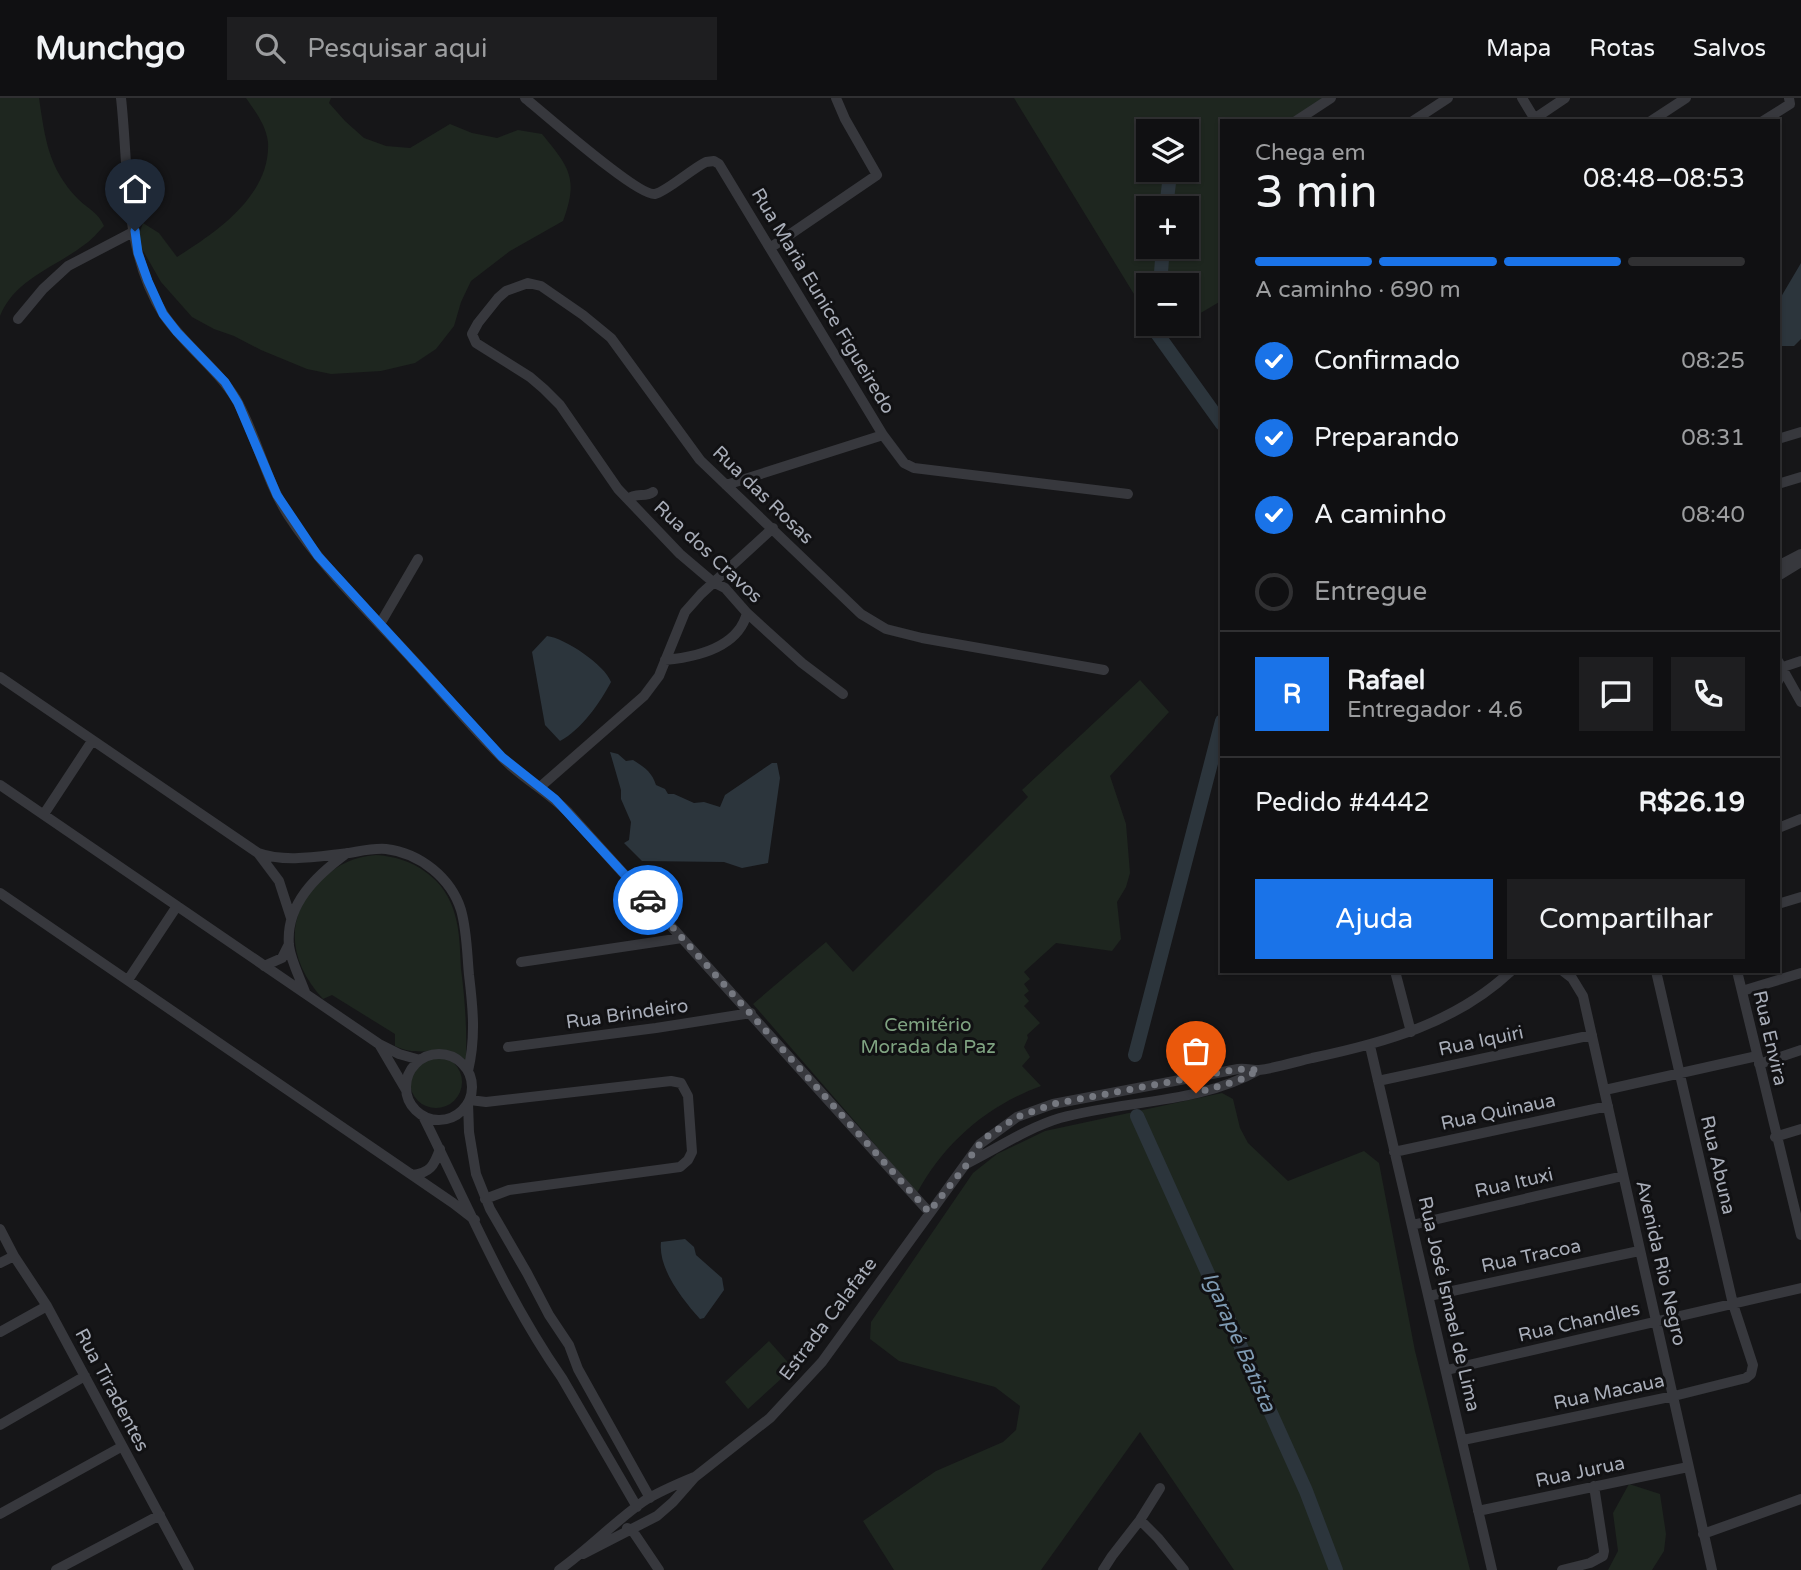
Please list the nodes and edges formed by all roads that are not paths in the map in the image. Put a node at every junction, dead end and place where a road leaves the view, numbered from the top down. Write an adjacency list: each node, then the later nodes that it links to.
1 (121, 98): 16 (street)
2 (525, 98): 17 (street, Rua Maria Eunice Figueiredo)
3 (836, 98): 17 (street)
4 (1331, 98): 10 (street)
5 (1448, 98): 11 (street)
6 (1522, 98): 12 (street)
7 (1565, 98): 13 (street)
8 (1686, 98): 14 (street)
9 (1788, 101): 15 (street)
10 (1299, 119)
11 (1416, 119)
12 (1533, 119)
13 (1535, 119)
14 (1654, 119)
15 (1766, 119)
16 (135, 231): 18 (street); 37 (street)
17 (770, 248): 21 (street, Rua Maria Eunice Figueiredo)
18 (18, 319)
19 (472, 338): 25 (street, Rua das Rosas); 28 (street, Rua dos Cravos)
20 (1801, 432): 22 (street)
21 (883, 435): 25 (street); 27 (street, Rua Maria Eunice Figueiredo)
22 (1780, 438)
23 (1801, 477): 24 (street)
24 (1780, 483)
25 (726, 485): 29 (street, Rua das Rosas)
26 (653, 492): 28 (street)
27 (1128, 494)
28 (628, 499): 35 (street, Rua dos Cravos)
29 (773, 528): 35 (street); 41 (street, Rua das Rosas)
30 (1801, 554): 33 (street)
31 (418, 558): 37 (street)
32 (1801, 562): 34 (street)
33 (1780, 565)
34 (1780, 575)
35 (713, 582): 36 (street, Rua dos Cravos); 38 (street)
36 (747, 613): 38 (street); 43 (street, Rua dos Cravos)
37 (380, 624): 47 (street)
38 (665, 660): 47 (street)
39 (1801, 661): 40 (street)
40 (1780, 664): 44 (street)
41 (1104, 670)
42 (0, 677): 45 (street)
43 (843, 694)
44 (1801, 702)
45 (92, 741): 48 (street); 51 (street)
46 (0, 785): 48 (street)
47 (540, 787): 58 (street)
48 (44, 814): 56 (street)
49 (1801, 819): 50 (street)
50 (1780, 827)
51 (258, 853): 52 (street); 57 (street)
52 (347, 853): 57 (street); 81 (street)
53 (0, 893): 68 (street)
54 (1801, 897): 55 (street)
55 (1780, 903)
56 (177, 906): 61 (street); 68 (street)
57 (292, 918): 59 (street)
58 (682, 938): 60 (street); 71 (street)
59 (289, 944): 61 (street); 70 (street)
60 (521, 962)
61 (264, 966): 70 (street)
62 (1396, 973): 72 (street)
63 (1509, 973): 72 (street, Estrada Calafate)
64 (1566, 973): 73 (street, Avenida Rio Negro)
65 (1656, 973): 82 (street, Rua Abuna)
66 (1738, 973): 69 (street, Rua Envira)
67 (1801, 973): 69 (street)
68 (128, 980): 94 (street)
69 (1742, 991): 79 (street, Rua Envira)
70 (305, 992): 74 (street)
71 (751, 1013): 76 (street, Rua Brindeiro); 97 (street)
72 (1411, 1032): 75 (street, Estrada Calafate)
73 (1592, 1035): 83 (street, Rua Iquiri); 84 (street, Avenida Rio Negro)
74 (379, 1044): 78 (street); 85 (street)
75 (1370, 1046): 80 (street, Estrada Calafate); 83 (street, Rua José Ismael de Lima)
76 (508, 1047)
77 (1801, 1050): 79 (street)
78 (421, 1060): 81 (street); 85 (street)
79 (1758, 1060): 82 (street); 90 (street, Rua Envira)
80 (1259, 1070): 93 (street, Estrada Calafate); 93 (street, Estrada Calafate)
81 (468, 1071): 86 (street)
82 (1678, 1075): 84 (street); 110 (street, Rua Abuna)
83 (1378, 1081): 92 (street, Rua José Ismael de Lima)
84 (1605, 1090): 87 (street, Avenida Rio Negro)
85 (407, 1091): 88 (street)
86 (469, 1102): 88 (street); 96 (street); 96 (street)
87 (1608, 1106): 92 (street, Rua Quinaua); 95 (street, Avenida Rio Negro)
88 (424, 1116): 91 (street)
89 (1801, 1129): 90 (street)
90 (1775, 1137): 98 (street, Rua Envira)
91 (440, 1149): 94 (street); 99 (street)
92 (1394, 1152): 100 (street, Rua José Ismael de Lima)
93 (968, 1163): 97 (street, Estrada Calafate)
94 (412, 1175): 99 (street)
95 (1623, 1176): 100 (street, Rua Ituxi); 103 (street, Avenida Rio Negro)
96 (485, 1199): 106 (street)
97 (929, 1212): 124 (street, Estrada Calafate)
98 (1799, 1214): 102 (street, Rua Envira)
99 (475, 1220): 109 (street)
100 (1412, 1225): 108 (street, Rua José Ismael de Lima)
101 (0, 1229): 104 (street, Rua Tiradentes)
102 (1801, 1236)
103 (1639, 1251): 108 (street, Rua Tracoa); 112 (street, Avenida Rio Negro)
104 (14, 1256): 105 (street); 111 (street, Rua Tiradentes)
105 (0, 1263)
106 (533, 1284): 109 (street); 114 (street)
107 (1801, 1288): 110 (street, Rua Chandles)
108 (1429, 1296): 117 (street, Rua José Ismael de Lima)
109 (513, 1297): 115 (street)
110 (1732, 1304): 112 (street, Rua Chandles); 116 (street, Rua Abuna)
111 (47, 1306): 113 (street); 118 (street, Rua Tiradentes)
112 (1656, 1322): 117 (street, Rua Chandles); 119 (street, Avenida Rio Negro)
113 (0, 1332)
114 (563, 1338): 115 (street); 127 (street)
115 (544, 1350): 129 (street)
116 (1753, 1365): 119 (street, Rua Macaua)
117 (1447, 1370): 121 (street, Rua José Ismael de Lima)
118 (85, 1376): 120 (street); 122 (street, Rua Tiradentes)
119 (1675, 1396): 121 (street, Rua Macaua); 123 (street, Avenida Rio Negro)
120 (0, 1425)
121 (1463, 1440): 131 (street, Rua José Ismael de Lima)
122 (121, 1447): 132 (street); 133 (street, Rua Tiradentes)
123 (1688, 1467): 125 (street, Rua Jurua); 137 (street, Avenida Rio Negro)
124 (695, 1477): 127 (street, Estrada Calafate); 130 (street, Estrada Calafate)
125 (1594, 1486): 131 (street, Rua Jurua); 146 (street)
126 (1160, 1488): 135 (street)
127 (655, 1495): 129 (street, Estrada Calafate); 130 (street)
128 (1801, 1499): 137 (street)
129 (637, 1507): 134 (street, Estrada Calafate)
130 (666, 1508): 136 (street, Estrada Calafate)
131 (1478, 1511): 145 (street, Rua José Ismael de Lima)
132 (0, 1514)
133 (160, 1515): 139 (street); 140 (street, Rua Tiradentes)
134 (624, 1519): 136 (street); 138 (street, Estrada Calafate)
135 (1140, 1520): 143 (street); 144 (street)
136 (632, 1530): 138 (street, Estrada Calafate); 142 (street)
137 (1703, 1534): 147 (street, Avenida Rio Negro)
138 (583, 1554): 141 (street, Estrada Calafate)
139 (56, 1570)
140 (189, 1570)
141 (559, 1570)
142 (659, 1570)
143 (1103, 1570)
144 (1184, 1570)
145 (1492, 1570)
146 (1562, 1570)
147 (1712, 1570)

